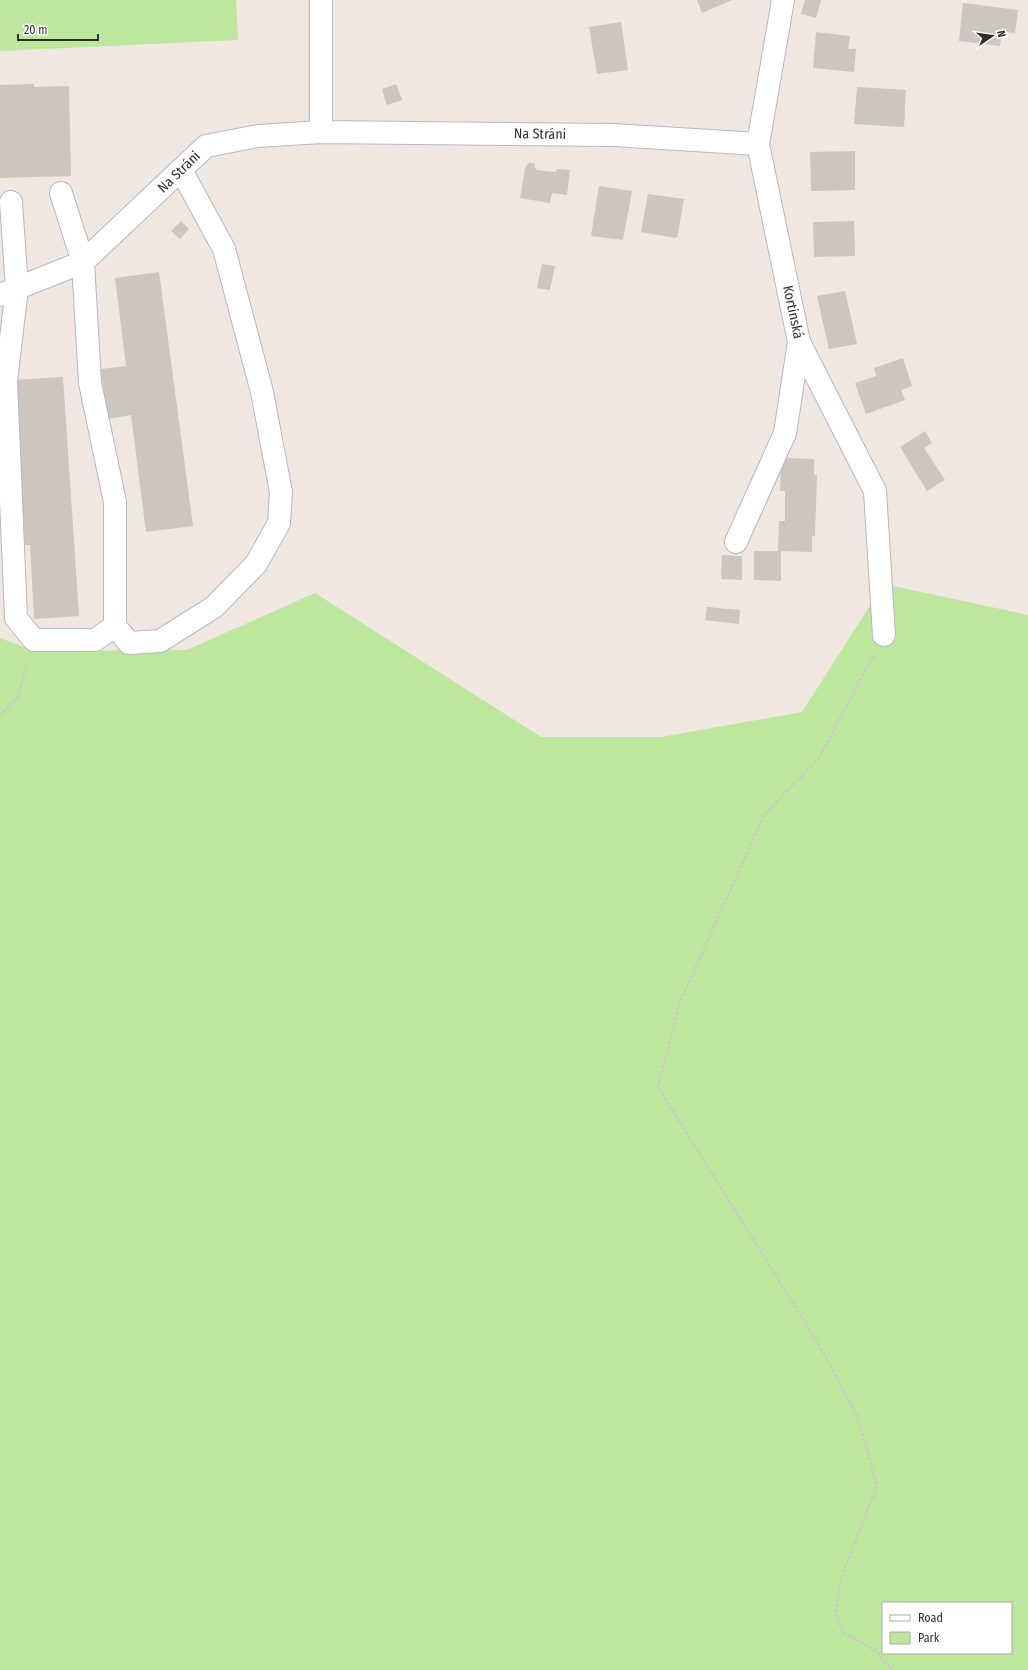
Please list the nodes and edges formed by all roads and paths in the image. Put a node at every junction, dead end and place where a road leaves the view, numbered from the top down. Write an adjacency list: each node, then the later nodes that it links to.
1 (321, 0): 3 (street)
2 (783, 0): 4 (street, Kortinská)
3 (321, 132): 4 (street, Na Stráni); 5 (street, Na Stráni)
4 (758, 144): 10 (street, Kortinská)
5 (181, 170): 8 (street, Na Stráni); 12 (street)
6 (61, 193): 8 (street)
7 (11, 202): 9 (street)
8 (83, 262): 9 (street); 12 (street)
9 (8, 292): 14 (street)
10 (799, 342): 11 (street); 13 (street, Kortinská)
11 (736, 542)
12 (115, 626): 14 (street)
13 (884, 635): 16 (path)
14 (34, 640): 15 (path)
15 (0, 716)
16 (892, 1670)

